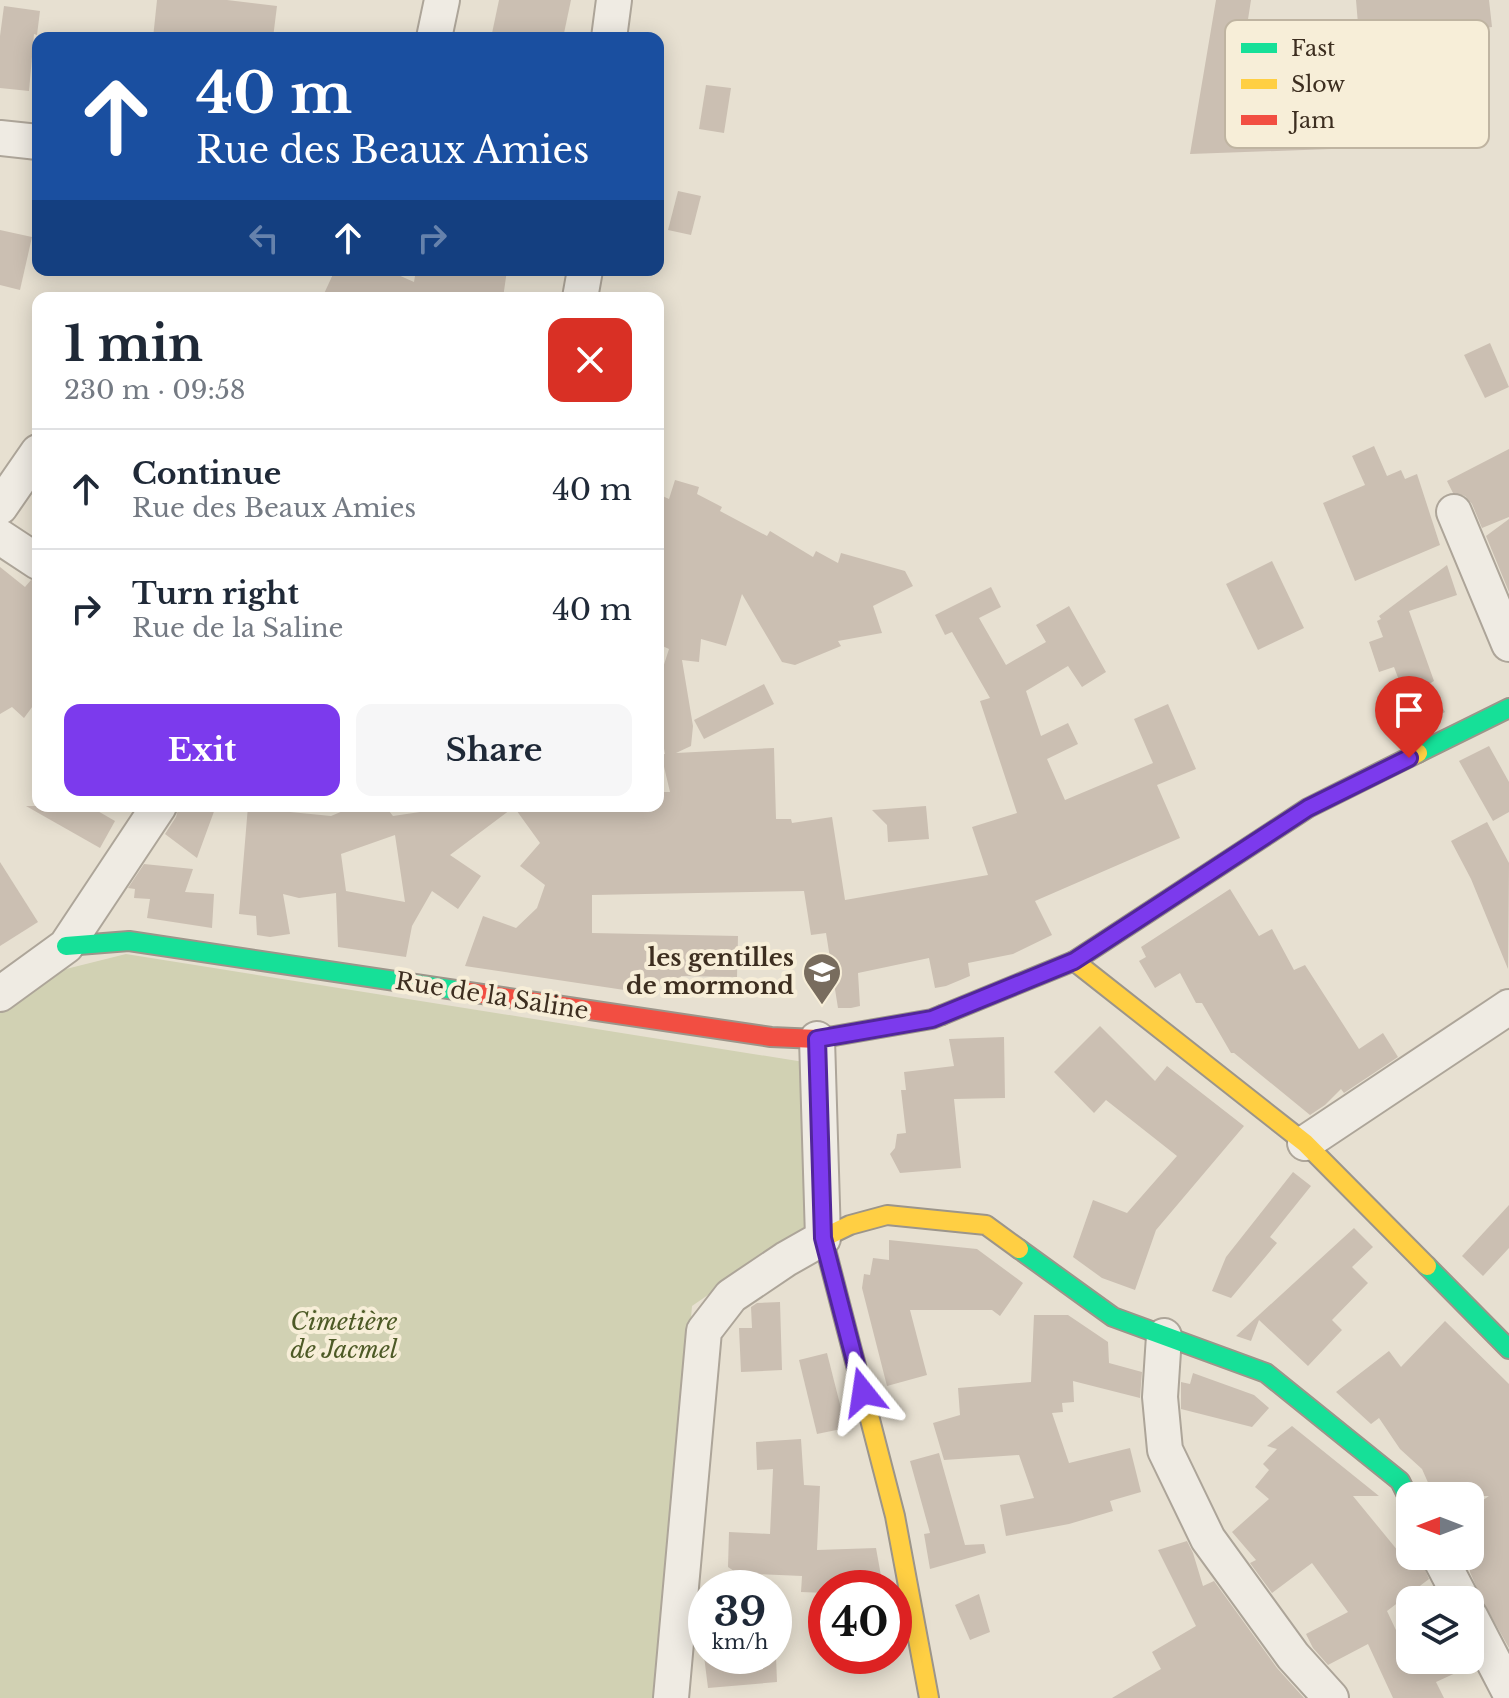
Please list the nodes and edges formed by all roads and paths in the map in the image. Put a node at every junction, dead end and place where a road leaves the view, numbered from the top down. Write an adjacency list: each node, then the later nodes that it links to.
1 (442, 0): 3 (street)
2 (614, 0): 4 (street)
3 (435, 32)
4 (610, 32)
5 (0, 138): 6 (street)
6 (32, 141)
7 (32, 461): 8 (street)
8 (0, 507)
9 (1454, 512): 12 (street)
10 (0, 537): 11 (street)
11 (32, 558)
12 (1509, 644)
13 (1509, 708): 16 (street, Rue de la Saline)
14 (155, 812): 15 (street)
15 (66, 946): 17 (street); 19 (street, Rue de la Saline)
16 (1074, 961): 19 (street, Rue de la Saline); 20 (street)
17 (0, 994)
18 (1509, 1007): 20 (street)
19 (817, 1039): 21 (street)
20 (1305, 1143): 23 (street)
21 (823, 1238): 22 (street); 27 (street); 28 (street)
22 (1164, 1336): 24 (street); 29 (street)
23 (1509, 1349)
24 (1400, 1482)
25 (1484, 1643): 26 (street)
26 (1509, 1691)
27 (671, 1698)
28 (929, 1698)
29 (1331, 1698)

